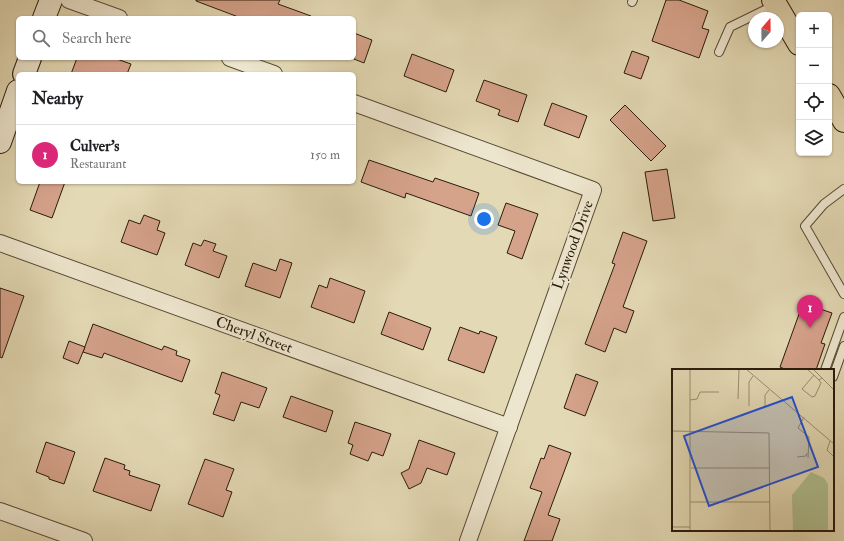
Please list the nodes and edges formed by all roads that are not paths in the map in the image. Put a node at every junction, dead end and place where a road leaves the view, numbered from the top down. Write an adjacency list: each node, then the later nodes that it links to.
1 (51, 0): 4 (street)
2 (70, 0): 5 (street)
3 (775, 2): 6 (highway); 7 (lane)
4 (45, 16)
5 (114, 16)
6 (796, 39)
7 (719, 52)
8 (29, 60): 10 (street)
9 (236, 60): 11 (street)
10 (25, 72)
11 (268, 72)
12 (16, 97): 16 (street)
13 (832, 100): 15 (highway)
14 (356, 104): 24 (street, Lynwood Drive)
15 (844, 121)
16 (0, 142)
17 (844, 189): 19 (lane)
18 (0, 243): 24 (street, Cheryl Street)
19 (844, 294)
20 (844, 317): 22 (lane)
21 (844, 346): 23 (lane)
22 (825, 369)
23 (834, 375)
24 (509, 428): 27 (street, Lynwood Drive)
25 (0, 511): 26 (street)
26 (84, 541)
27 (468, 541)

